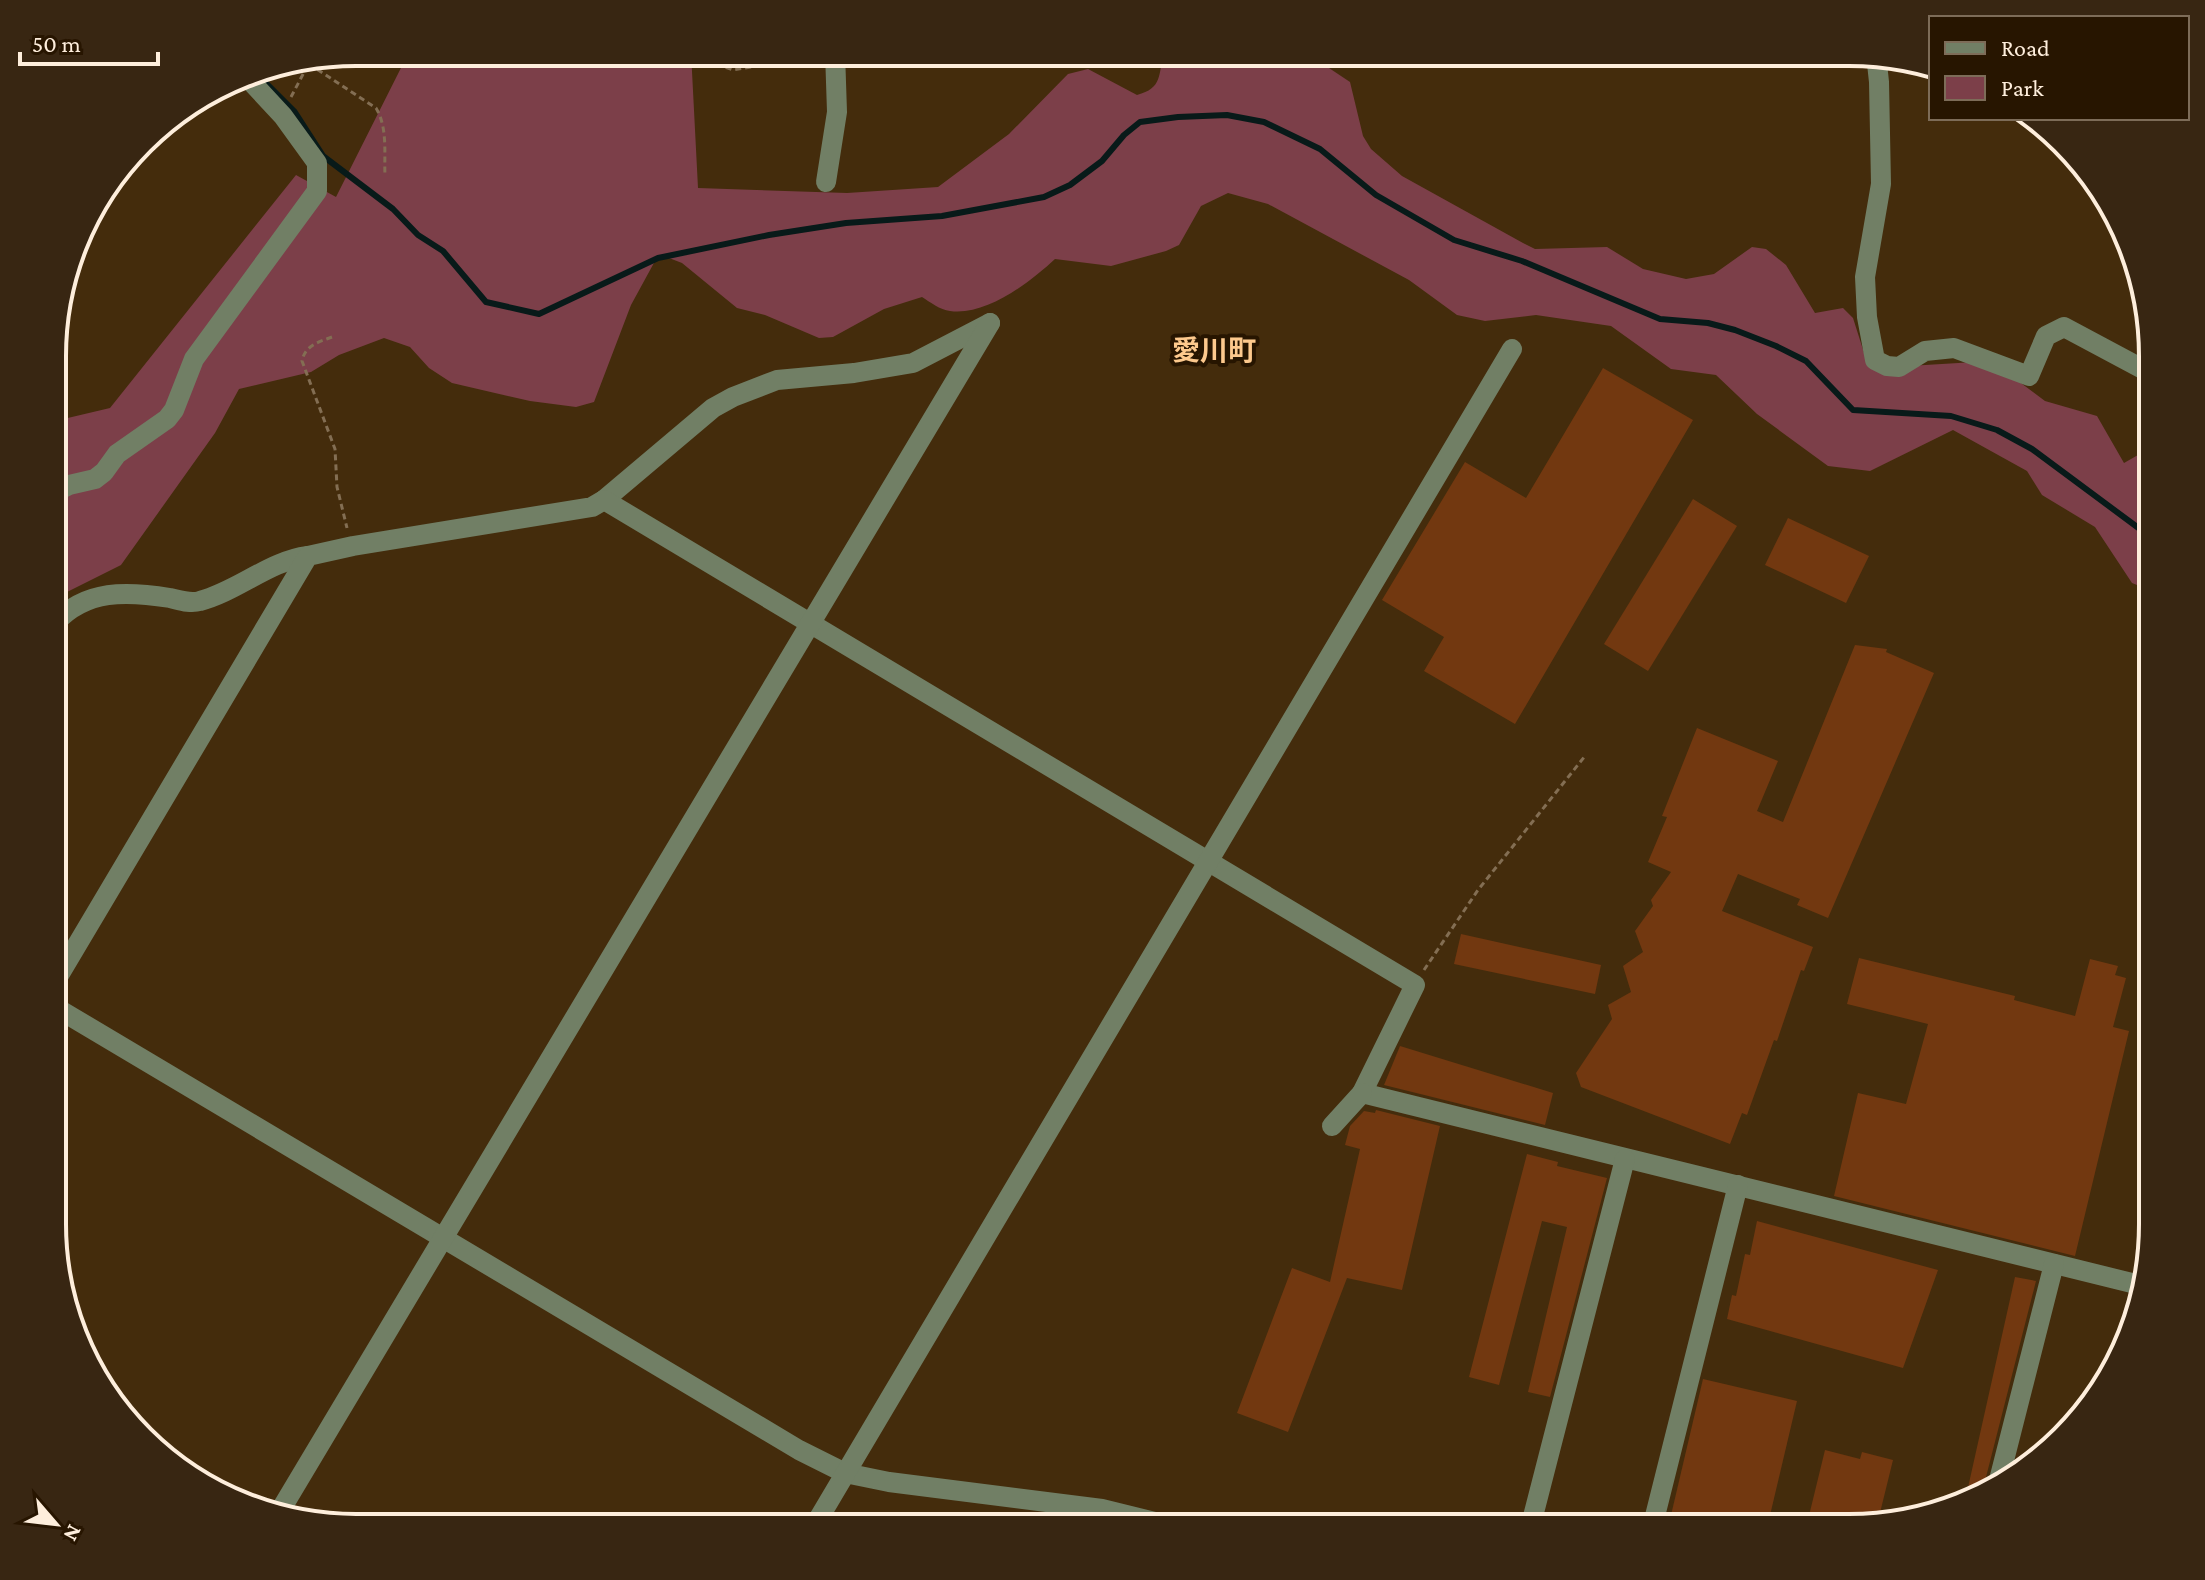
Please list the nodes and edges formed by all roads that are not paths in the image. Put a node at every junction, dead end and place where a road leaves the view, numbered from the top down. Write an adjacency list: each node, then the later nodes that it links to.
1 (835, 66): 4 (street)
2 (1877, 67): 6 (street)
3 (254, 85): 7 (street)
4 (826, 182)
5 (1512, 349): 12 (street)
6 (2139, 367)
7 (66, 486)
8 (604, 500): 9 (street); 11 (street); 11 (street)
9 (308, 556): 10 (street); 13 (street)
10 (66, 612)
11 (810, 624): 12 (street); 19 (street)
12 (1208, 861): 15 (street); 23 (street)
13 (66, 963)
14 (66, 1014): 19 (street)
15 (1362, 1093): 16 (street); 17 (street)
16 (1332, 1126)
17 (1625, 1159): 18 (street); 29 (street)
18 (1738, 1185): 20 (street); 30 (street)
19 (441, 1238): 23 (street); 24 (street)
20 (2054, 1264): 21 (street); 22 (street)
21 (2133, 1283)
22 (2001, 1470)
23 (845, 1473): 25 (street); 26 (street)
24 (284, 1505)
25 (1102, 1509): 27 (street); 28 (street)
26 (821, 1514)
27 (1099, 1514)
28 (1122, 1514)
29 (1534, 1514)
30 (1656, 1514)

